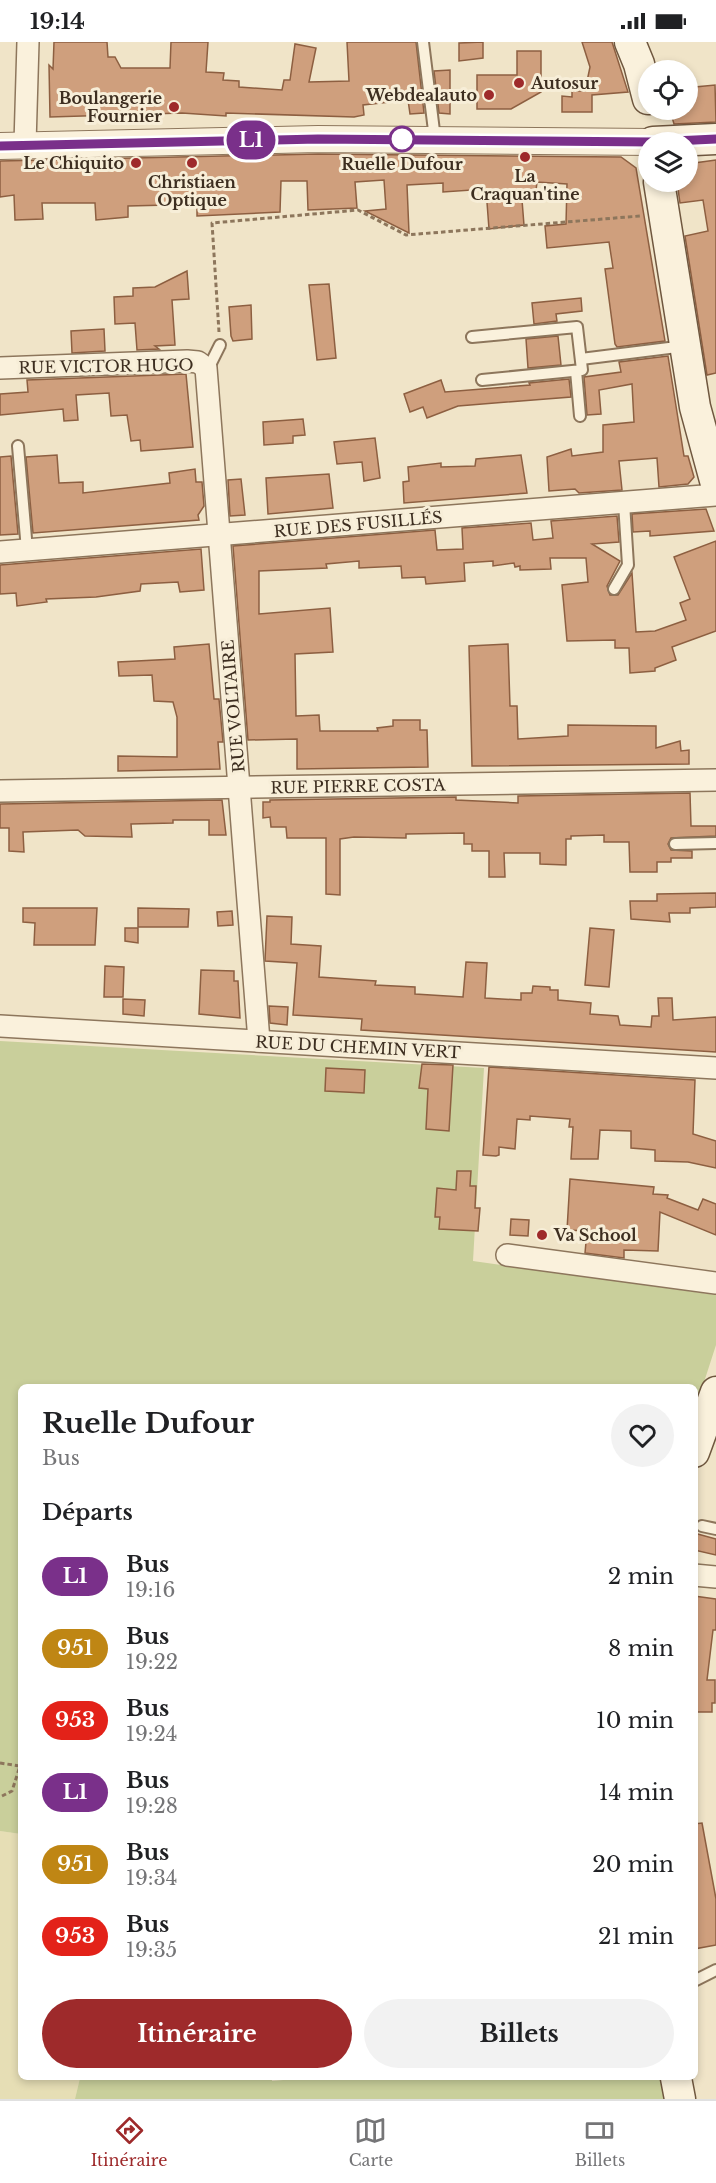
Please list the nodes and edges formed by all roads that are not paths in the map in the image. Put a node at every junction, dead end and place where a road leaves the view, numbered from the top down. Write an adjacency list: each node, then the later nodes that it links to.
1 (28, 42): 9 (street)
2 (423, 42): 5 (lane)
3 (630, 42): 4 (main road)
4 (638, 62)
5 (435, 139): 8 (street); 9 (street)
6 (716, 139): 7 (main road)
7 (698, 140)
8 (638, 142)
9 (25, 144): 10 (street)
10 (0, 146)
11 (660, 192): 14 (main road)
12 (472, 337): 15 (lane)
13 (220, 345): 18 (lane)
14 (685, 346): 15 (lane); 22 (main road)
15 (581, 359): 17 (lane)
16 (0, 368): 18 (street, RUE VICTOR HUGO)
17 (576, 371): 19 (lane); 20 (lane)
18 (207, 372): 25 (street, RUE VOLTAIRE)
19 (482, 380)
20 (580, 416)
21 (18, 446): 26 (lane)
22 (716, 483)
23 (716, 495): 24 (street, RUE DES FUSILLÉS)
24 (624, 503): 25 (street, RUE DES FUSILLÉS); 28 (lane)
25 (219, 535): 26 (street, RUE DES FUSILLÉS); 30 (street, RUE VOLTAIRE)
26 (27, 550): 27 (street, RUE DES FUSILLÉS)
27 (0, 552)
28 (614, 590)
29 (716, 780): 30 (street, RUE PIERRE COSTA)
30 (240, 788): 31 (street, RUE PIERRE COSTA); 35 (street, RUE VOLTAIRE)
31 (0, 791)
32 (716, 843): 33 (lane)
33 (675, 844)
34 (0, 1026): 35 (street, RUE DU CHEMIN VERT)
35 (259, 1041): 36 (street, RUE DU CHEMIN VERT)
36 (716, 1068)
37 (507, 1255): 38 (street)
38 (716, 1283)
39 (716, 1392): 40 (main road)
40 (698, 1441)
41 (702, 1526): 42 (lane)
42 (716, 1529)
43 (698, 1575): 44 (street)
44 (716, 1577)
45 (716, 1970): 46 (lane)
46 (698, 1979)
47 (676, 2080): 48 (main road)
48 (680, 2099)

